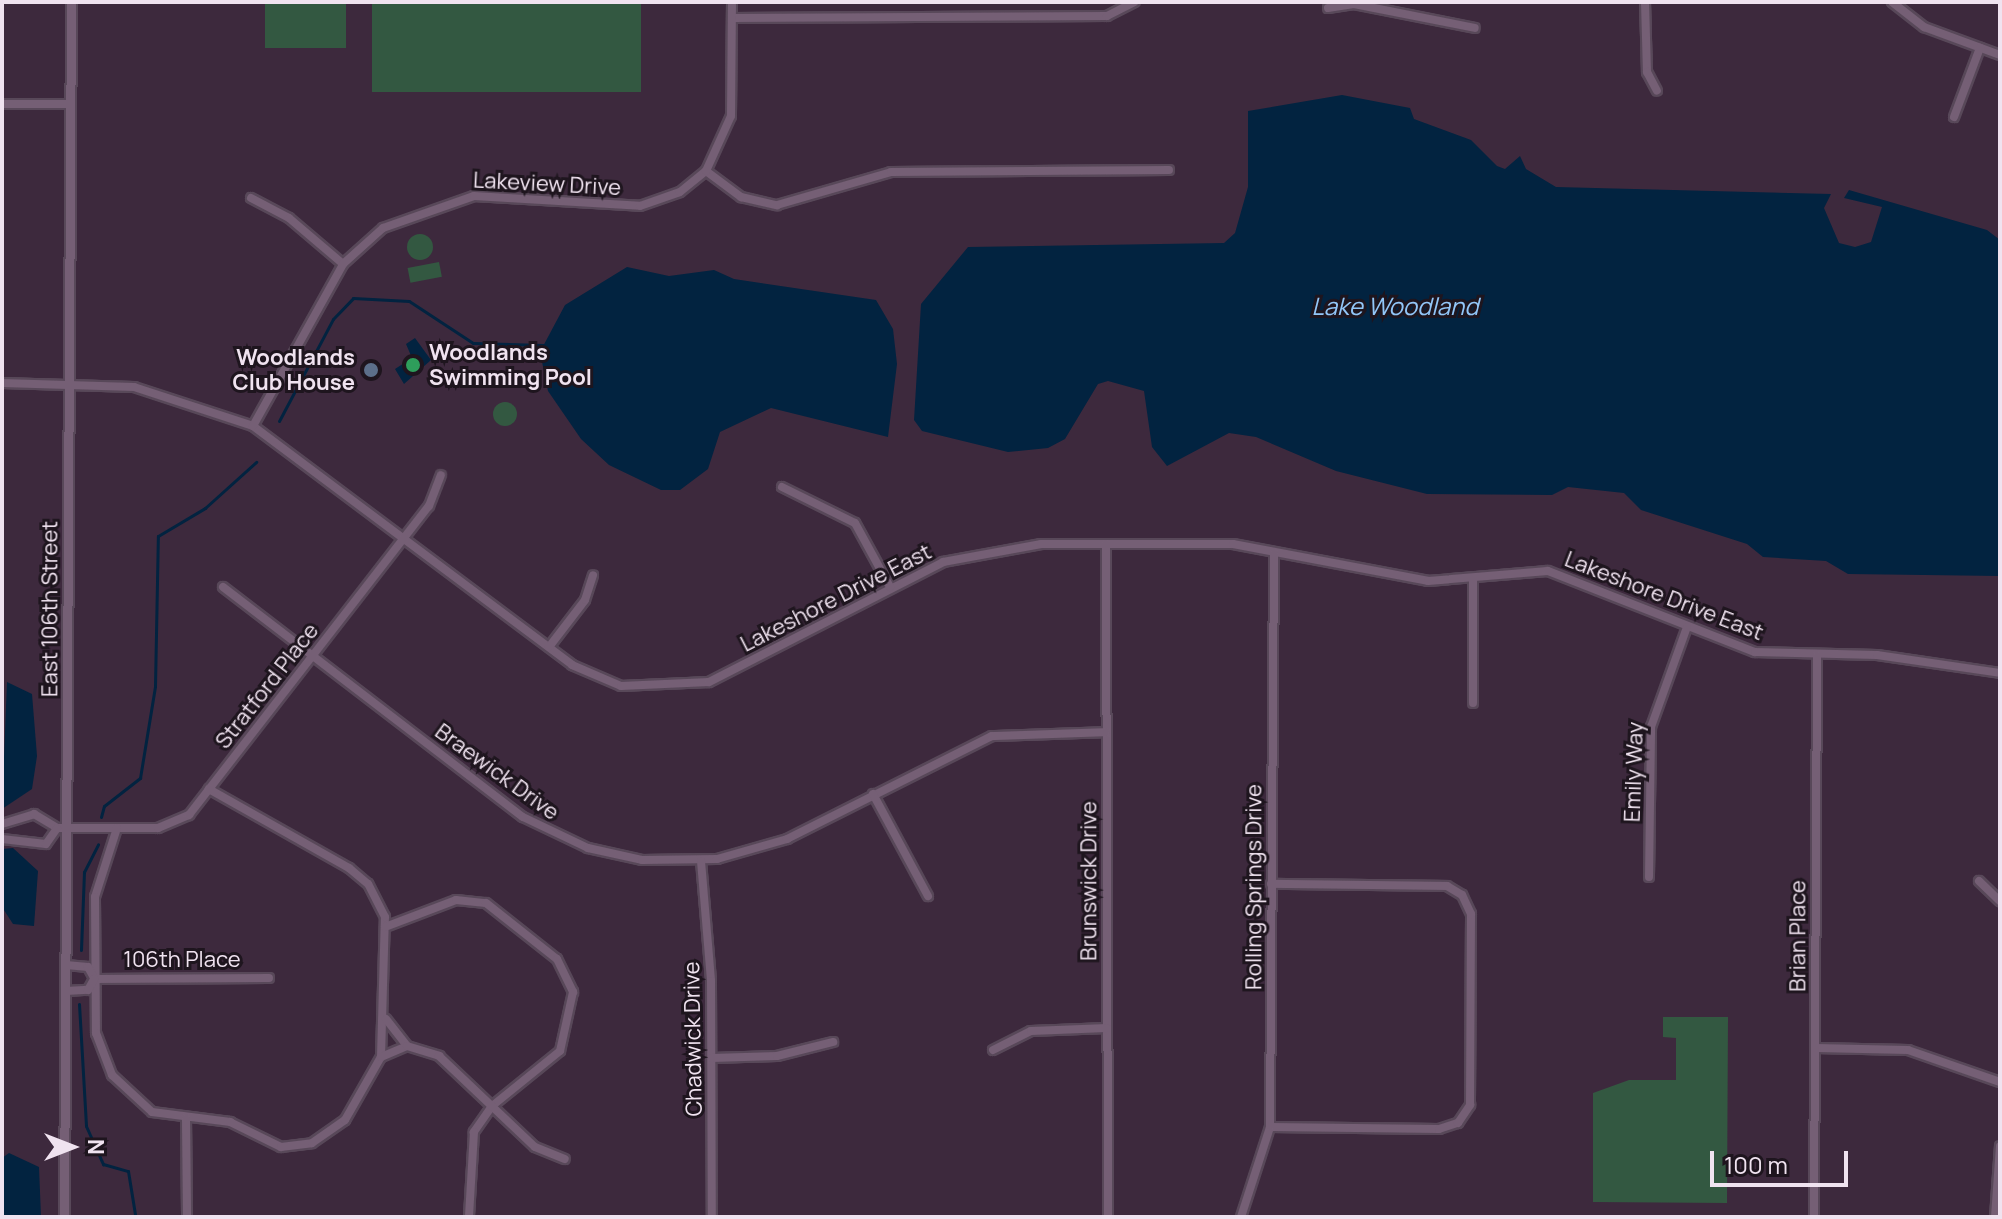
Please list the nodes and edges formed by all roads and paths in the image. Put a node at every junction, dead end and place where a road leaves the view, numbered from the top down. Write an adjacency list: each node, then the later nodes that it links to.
1 (71, 2): 15 (street, East 106th Street)
2 (732, 2): 9 (street)
3 (1410, 2): 8 (street)
4 (1645, 2): 13 (street)
5 (1892, 2): 11 (street)
6 (1132, 5): 9 (street)
7 (1328, 8): 8 (street)
8 (1408, 14): 10 (street)
9 (732, 18): 18 (street)
10 (1475, 28)
11 (1980, 48): 12 (street); 16 (street)
12 (2000, 55)
13 (1657, 91)
14 (2, 104): 15 (street)
15 (71, 104): 22 (street, East 106th Street)
16 (1954, 117)
17 (1169, 170): 18 (street)
18 (706, 171): 20 (street, Lakeview Drive)
19 (251, 198): 20 (street)
20 (343, 264): 23 (street, Lakeview Drive)
21 (2, 383): 22 (street, Lakeshore Drive East)
22 (69, 384): 23 (street, Lakeshore Drive East); 43 (street, East 106th Street)
23 (253, 426): 26 (street, Lakeshore Drive East)
24 (441, 475): 26 (street, Stratford Place)
25 (782, 487): 32 (street)
26 (406, 537): 34 (street, Lakeshore Drive East); 36 (street, Stratford Place)
27 (1106, 544): 28 (street, Lakeshore Drive East); 32 (street, Lakeshore Drive East); 39 (street, Brunswick Drive)
28 (1274, 553): 30 (street, Lakeshore Drive East); 49 (street, Rolling Springs Drive)
29 (593, 575): 34 (street)
30 (1473, 579): 33 (street, Lakeshore Drive East); 38 (street)
31 (223, 587): 36 (street, Braewick Drive)
32 (890, 587): 34 (street, Lakeshore Drive East)
33 (1687, 627): 35 (street, Lakeshore Drive East); 47 (street, Emily Way)
34 (549, 647)
35 (1817, 655): 37 (street, Lakeshore Drive East); 61 (street, Brian Place)
36 (313, 656): 40 (street, Stratford Place); 46 (street, Braewick Drive)
37 (2000, 673)
38 (1473, 703)
39 (1106, 732): 41 (street, Braewick Drive); 58 (street, Brunswick Drive)
40 (209, 789): 44 (street, Stratford Place); 52 (street)
41 (873, 794): 46 (street, Braewick Drive); 50 (street)
42 (2, 824): 43 (street)
43 (62, 828): 44 (street, Stratford Place); 45 (street); 53 (street, East 106th Street)
44 (117, 828): 55 (street)
45 (2, 839)
46 (701, 861): 64 (street, Chadwick Drive)
47 (1649, 877)
48 (1979, 881): 51 (street)
49 (1271, 884): 68 (street, Rolling Springs Drive); 68 (street)
50 (928, 896)
51 (2000, 901)
52 (385, 927): 57 (street); 66 (street)
53 (66, 965): 55 (street, 106th Place); 56 (street, East 106th Street)
54 (269, 978): 55 (street, 106th Place)
55 (94, 979): 56 (street, 106th Place); 67 (street)
56 (66, 991): 71 (street, East 106th Street)
57 (386, 1019): 60 (street); 63 (street)
58 (1107, 1028): 62 (street); 75 (street, Brunswick Drive)
59 (833, 1042): 64 (street)
60 (407, 1046): 63 (street); 66 (street)
61 (1816, 1048): 65 (street); 77 (street, Brian Place)
62 (993, 1050)
63 (381, 1057): 67 (street)
64 (712, 1058): 74 (street, Chadwick Drive)
65 (2000, 1082)
66 (492, 1106): 70 (street); 73 (street)
67 (186, 1118): 72 (street)
68 (1270, 1127): 76 (street, Rolling Springs Drive)
69 (2000, 1146): 78 (street)
70 (565, 1159)
71 (64, 1217)
72 (187, 1217)
73 (469, 1217)
74 (712, 1217)
75 (1108, 1217)
76 (1241, 1217)
77 (1814, 1217)
78 (1995, 1217)

